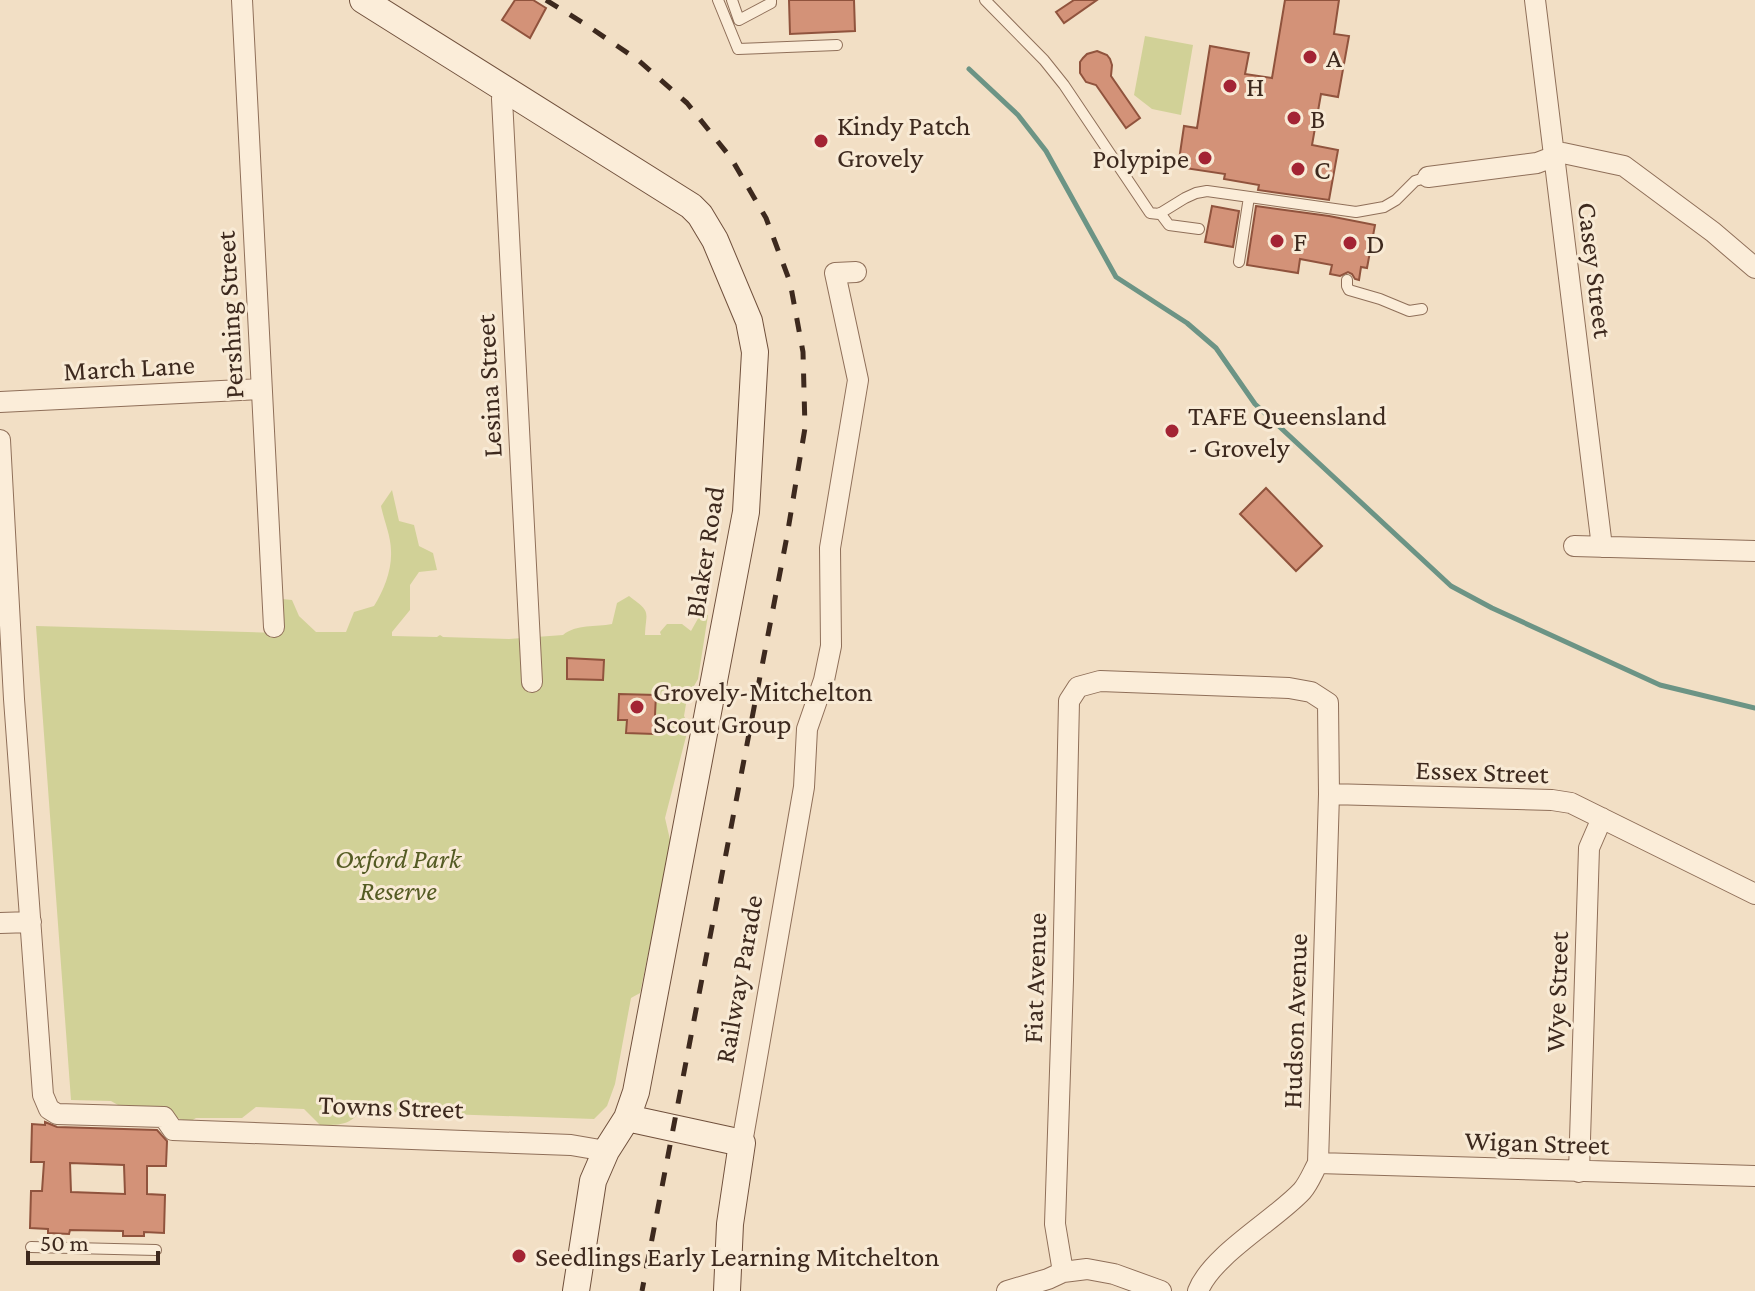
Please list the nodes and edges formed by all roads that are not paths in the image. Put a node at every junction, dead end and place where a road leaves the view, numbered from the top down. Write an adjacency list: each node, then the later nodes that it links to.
1 (242, 0): 20 (street, Pershing Street)
2 (363, 0): 9 (street, Blaker Road)
3 (718, 0): 8 (lane)
4 (732, 0): 5 (lane)
5 (771, 0)
6 (985, 0): 13 (lane)
7 (1535, 0): 10 (street, Casey Street)
8 (837, 45)
9 (507, 89): 28 (street, Lesina Street); 35 (street, Blaker Road)
10 (1553, 157): 11 (street); 16 (street); 24 (street, Casey Street)
11 (1428, 177): 12 (lane)
12 (1249, 197): 13 (lane); 15 (lane)
13 (1160, 213): 14 (lane)
14 (1199, 229)
15 (1239, 262)
16 (1755, 268)
17 (856, 272): 36 (street, Railway Parade)
18 (1347, 280): 19 (lane)
19 (1422, 309)
20 (261, 389): 21 (street, March Lane); 26 (street, Pershing Street)
21 (0, 402)
22 (0, 440): 27 (street)
23 (1574, 546): 24 (street)
24 (1602, 547): 25 (street)
25 (1755, 551)
26 (274, 627)
27 (5, 644): 33 (street)
28 (532, 682)
29 (1328, 703): 30 (street, Hudson Avenue); 43 (street, Fiat Avenue)
30 (1329, 794): 31 (street, Essex Street); 38 (street, Hudson Avenue)
31 (1602, 818): 32 (street, Essex Street); 39 (street, Wye Street)
32 (1755, 894)
33 (31, 922): 34 (street); 37 (street, Towns Street)
34 (0, 923)
35 (627, 1118): 36 (street); 37 (street, Blaker Road)
36 (742, 1143): 46 (street, Railway Parade)
37 (606, 1151): 45 (street, Blaker Road)
38 (1318, 1163): 39 (street, Wigan Street); 49 (street)
39 (1579, 1172): 40 (street, Wigan Street)
40 (1755, 1176)
41 (31, 1247): 42 (lane)
42 (156, 1250)
43 (1063, 1272): 44 (street); 47 (street)
44 (1113, 1282): 48 (street)
45 (576, 1291)
46 (727, 1291)
47 (1007, 1291)
48 (1161, 1291)
49 (1198, 1291)

